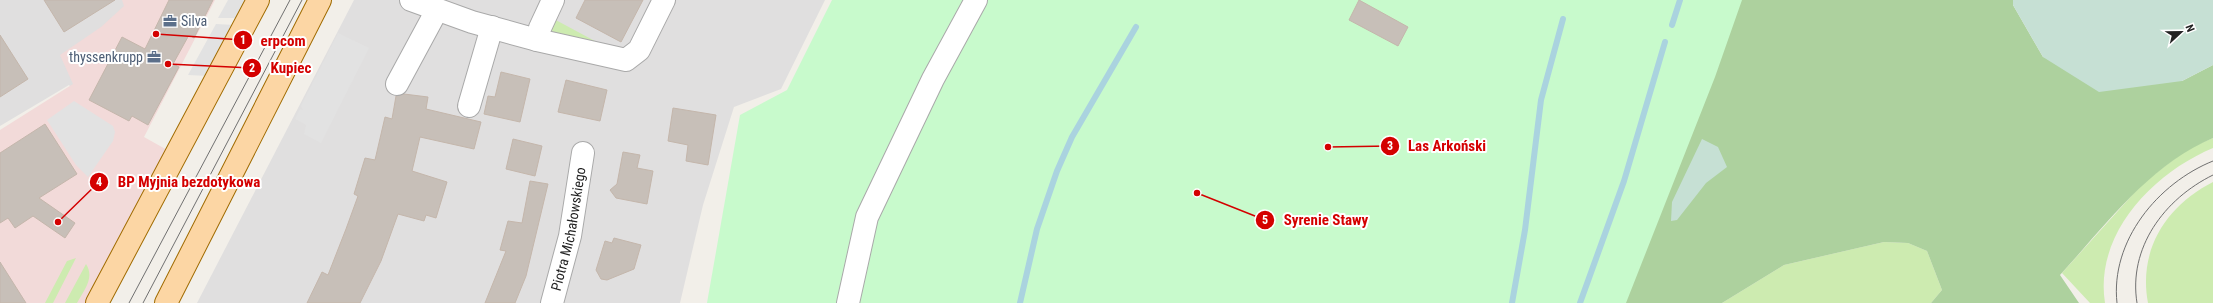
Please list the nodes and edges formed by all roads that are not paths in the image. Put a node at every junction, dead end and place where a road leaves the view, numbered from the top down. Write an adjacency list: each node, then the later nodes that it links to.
1 (258, 0): 13 (main road)
2 (320, 0): 14 (main road)
3 (411, 0): 7 (street)
4 (554, 0): 9 (street)
5 (664, 0): 9 (street)
6 (976, 0): 16 (street)
7 (437, 10): 8 (street); 10 (street)
8 (492, 27): 9 (street); 11 (street)
9 (537, 40)
10 (397, 84)
11 (469, 106)
12 (583, 153): 15 (street, Piotra Michałowskiego)
13 (97, 303)
14 (166, 303)
15 (552, 303)
16 (848, 303)

